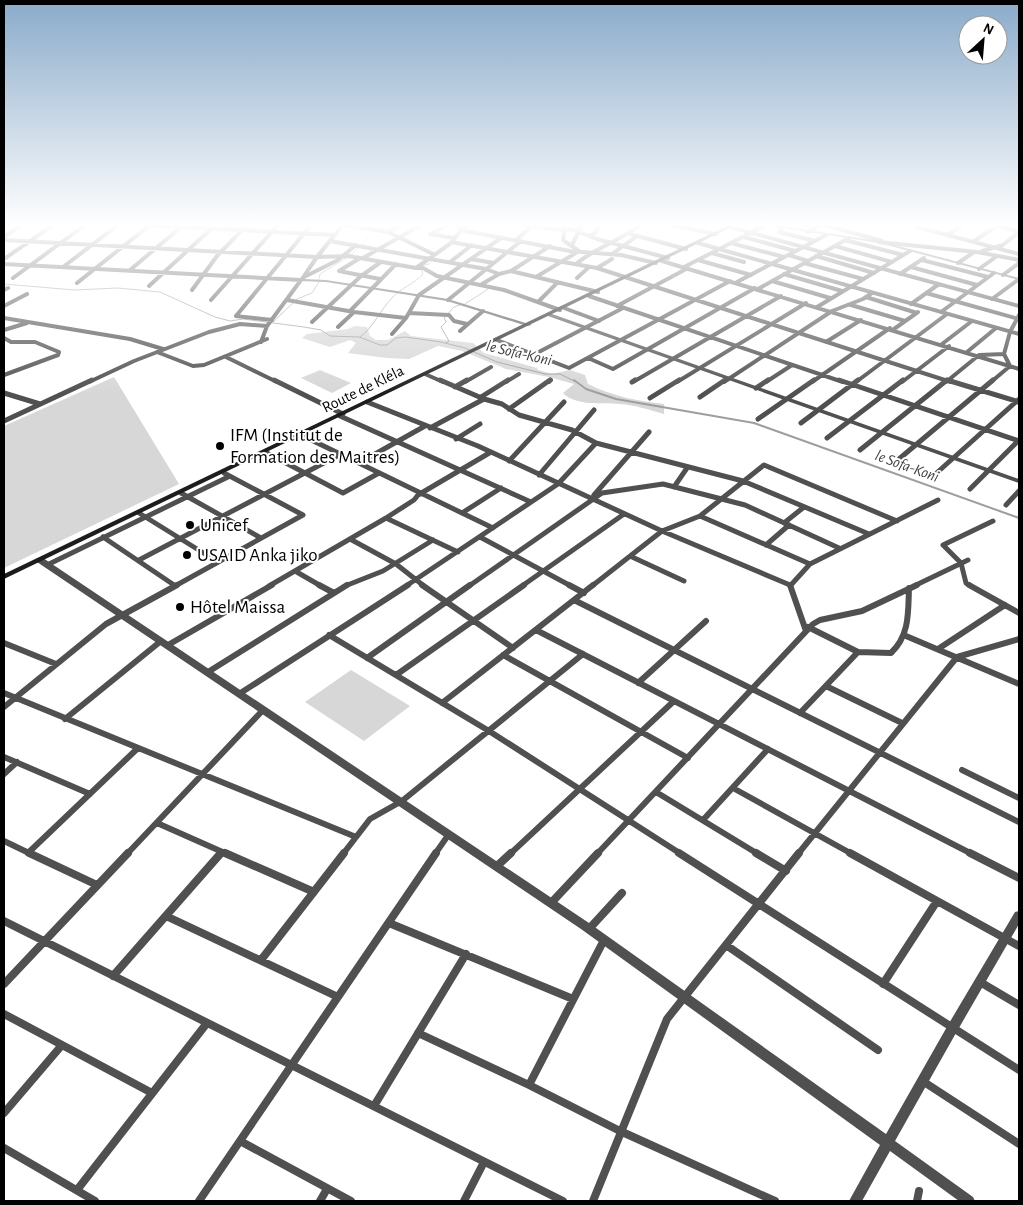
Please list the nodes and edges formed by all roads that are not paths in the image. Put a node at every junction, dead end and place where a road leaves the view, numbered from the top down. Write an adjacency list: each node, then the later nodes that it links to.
1 (80, 281): 30 (street)
2 (153, 281): 35 (street)
3 (197, 281): 40 (street)
4 (228, 281): 53 (street)
5 (264, 281): 83 (street)
6 (301, 281): 54 (street)
7 (328, 281): 33 (street)
8 (356, 281): 33 (street)
9 (379, 281): 38 (street)
10 (439, 281): 47 (street)
11 (467, 281): 27 (street)
12 (487, 281): 31 (street)
13 (555, 281): 28 (street)
14 (620, 281): 42 (main road, Route de Kléla)
15 (637, 281): 36 (street)
16 (661, 281): 36 (street)
17 (730, 281): 56 (street)
18 (732, 281): 29 (street)
19 (772, 281): 39 (street); 51 (street)
20 (809, 281): 41 (street)
21 (833, 281): 37 (street)
22 (859, 281): 37 (street)
23 (928, 281): 32 (street)
24 (963, 281): 34 (street)
25 (982, 281): 34 (street)
26 (1016, 281): 52 (street)
27 (471, 282): 31 (street); 55 (street)
28 (558, 282): 42 (street); 57 (street)
29 (737, 282): 39 (street)
30 (77, 284)
31 (482, 284): 57 (street)
32 (939, 284): 43 (street); 46 (street)
33 (352, 285): 38 (street); 67 (street)
34 (977, 285): 43 (street)
35 (149, 286)
36 (652, 286): 56 (street); 63 (street)
37 (851, 286): 41 (street); 44 (street)
38 (371, 288): 47 (street); 73 (street)
39 (757, 288): 49 (street); 69 (street)
40 (192, 290)
41 (842, 291): 51 (street)
42 (598, 292): 48 (main road, Route de Kléla)
43 (968, 292): 52 (street); 58 (street)
44 (872, 293): 50 (street); 60 (street)
45 (28, 294): 62 (street)
46 (926, 294): 58 (street); 60 (street)
47 (419, 295): 55 (street); 75 (street)
48 (589, 296): 63 (street); 70 (main road, Route de Kléla)
49 (781, 296): 59 (street); 79 (street)
50 (866, 297): 61 (street); 76 (street)
51 (830, 298): 65 (street)
52 (992, 299): 64 (street)
53 (211, 300)
54 (287, 300): 67 (street); 83 (street)
55 (448, 300): 71 (street)
56 (694, 300): 69 (street); 84 (street)
57 (538, 302): 70 (street)
58 (955, 302): 74 (street); 82 (street)
59 (806, 304): 65 (street); 93 (street)
60 (911, 304): 66 (street)
61 (851, 305): 72 (street); 87 (street)
62 (4, 306)
63 (616, 306): 68 (street)
64 (1019, 306)
65 (817, 307): 72 (street)
66 (924, 307): 74 (street); 76 (street)
67 (328, 308): 73 (street); 89 (street)
68 (624, 308): 84 (street); 86 (street)
69 (721, 308): 79 (street); 98 (street)
70 (562, 309): 78 (main road, Route de Kléla); 86 (street)
71 (483, 311): 91 (street); 92 (street)
72 (832, 311): 85 (street); 103 (street)
73 (352, 312): 81 (street); 95 (street)
74 (941, 312): 77 (street)
75 (409, 313): 81 (street); 91 (street)
76 (917, 313): 87 (street)
77 (947, 314): 88 (street); 106 (street)
78 (550, 315): 92 (main road, Route de Kléla); 96 (street)
79 (746, 316): 93 (street); 107 (street)
80 (4, 318): 90 (street)
81 (406, 318): 104 (street)
82 (1019, 318): 102 (street)
83 (272, 320): 94 (street)
84 (658, 320): 98 (street); 111 (street)
85 (861, 320): 99 (street); 114 (street)
86 (599, 321): 96 (street)
87 (905, 321): 99 (street)
88 (972, 321): 97 (street); 115 (street)
89 (312, 322)
90 (29, 323): 100 (street); 119 (street)
91 (467, 324): 101 (street)
92 (529, 325): 110 (main road, Route de Kléla)
93 (772, 325): 103 (street); 117 (street)
94 (267, 326): 113 (street); 119 (street)
95 (338, 327)
96 (586, 328): 111 (street); 125 (street)
97 (996, 328): 102 (street); 123 (street)
98 (684, 329): 107 (street); 120 (street)
99 (892, 329): 106 (street); 122 (street)
100 (4, 330)
101 (460, 331)
102 (1010, 332): 105 (street); 124 (street)
103 (798, 333): 114 (street); 127 (street)
104 (392, 334)
105 (1019, 334)
106 (917, 336): 115 (street); 131 (street)
107 (710, 337): 117 (street); 130 (street)
108 (4, 338): 112 (street)
109 (267, 339): 113 (street)
110 (497, 340): 125 (street); 138 (main road, Route de Kléla)
111 (621, 341): 120 (street); 129 (street)
112 (11, 342): 116 (street); 140 (street)
113 (261, 342): 128 (street)
114 (826, 342): 122 (street)
115 (942, 344): 118 (street)
116 (4, 345)
117 (737, 346): 127 (street); 135 (street)
118 (949, 346): 123 (street); 137 (street)
119 (164, 349): 121 (street)
120 (646, 349): 129 (street); 130 (street)
121 (157, 352): 128 (street); 159 (street)
122 (856, 352): 131 (street); 141 (street)
123 (967, 352): 126 (street)
124 (1004, 354): 126 (street); 133 (street)
125 (533, 355): 129 (street)
126 (979, 355): 133 (street); 144 (street)
127 (764, 356): 132 (street); 142 (street)
128 (226, 357): 164 (street)
129 (588, 358)
130 (673, 359): 135 (street); 145 (street)
131 (885, 361): 137 (street); 146 (street)
132 (792, 365): 141 (street); 148 (street)
133 (1010, 366): 136 (street); 149 (street)
134 (490, 367): 147 (street)
135 (700, 368): 142 (street); 154 (street)
136 (1019, 368)
137 (916, 371): 144 (street); 151 (street)
138 (425, 374): 147 (street); 157 (main road, Route de Kléla)
139 (519, 374): 153 (street)
140 (4, 375)
141 (821, 375): 146 (street); 155 (street)
142 (729, 378): 148 (street); 152 (street)
143 (551, 380): 161 (street)
144 (947, 381): 149 (street); 160 (street)
145 (632, 382)
146 (852, 385): 151 (street); 163 (street)
147 (455, 386): 153 (street)
148 (756, 388): 155 (street)
149 (979, 390): 156 (street); 165 (street)
150 (4, 394): 159 (street)
151 (883, 395): 160 (street); 168 (street)
152 (700, 397)
153 (483, 398): 161 (street); 172 (street)
154 (650, 398)
155 (787, 399): 163 (street); 166 (street)
156 (1018, 401): 173 (street)
157 (366, 402): 164 (main road, Route de Kléla); 172 (street)
158 (564, 402): 169 (street)
159 (40, 404): 167 (street)
160 (916, 406): 165 (street); 176 (street)
161 (509, 409): 169 (street)
162 (594, 410): 174 (street)
163 (818, 410): 168 (street); 170 (street)
164 (342, 415): 177 (main road, Route de Kléla); 181 (street)
165 (950, 417): 173 (street); 183 (street)
166 (758, 419)
167 (4, 421)
168 (848, 421): 176 (street); 178 (street)
169 (545, 422): 174 (street); 190 (street)
170 (801, 423)
171 (480, 424): 179 (street)
172 (428, 427): 179 (street); 181 (street)
173 (986, 429): 180 (street); 189 (street)
174 (576, 432): 182 (street); 199 (street)
175 (649, 432): 187 (street)
176 (882, 433): 183 (street); 184 (street)
177 (301, 435): 185 (main road, Route de Kléla); 188 (street)
178 (827, 438)
179 (456, 439): 186 (street)
180 (1019, 441): 195 (street)
181 (397, 442): 191 (street); 194 (street)
182 (596, 443): 187 (street); 203 (street)
183 (915, 444): 189 (street); 192 (street)
184 (860, 450)
185 (265, 452): 196 (street); 198 (main road, Route de Kléla)
186 (491, 452): 190 (street); 194 (street)
187 (632, 452): 193 (street); 212 (street)
188 (341, 454): 191 (street); 196 (street)
189 (952, 458): 195 (street); 200 (street)
190 (509, 461): 199 (street)
191 (359, 463): 197 (street)
192 (893, 464)
193 (687, 468): 201 (street); 204 (street)
194 (460, 470): 205 (street); 209 (street)
195 (987, 470): 202 (street); 206 (street)
196 (306, 473): 197 (street); 208 (street)
197 (379, 473): 209 (street)
198 (227, 474): 208 (street); 210 (main road, Route de Kléla)
199 (539, 475): 203 (street)
200 (931, 478)
201 (743, 481): 211 (street); 216 (street); 223 (street)
202 (1019, 481)
203 (558, 484): 212 (street); 214 (street)
204 (674, 487): 211 (street); 212 (street)
205 (501, 488): 214 (street); 217 (street)
206 (970, 489)
207 (1019, 491): 215 (street)
208 (265, 494): 220 (street); 231 (street)
209 (421, 494): 217 (street); 222 (street)
210 (184, 495): 219 (main road, Route de Kléla); 220 (street)
211 (722, 498): 221 (street); 225 (street)
212 (591, 499): 218 (street); 238 (street)
213 (938, 500): 223 (street)
214 (531, 502): 226 (street)
215 (1006, 505)
216 (804, 506): 225 (street); 228 (street)
217 (462, 513): 226 (street)
218 (624, 514): 227 (street); 248 (street)
219 (142, 515): 229 (street); 232 (street); 242 (main road, Route de Kléla)
220 (223, 516): 231 (street); 232 (street)
221 (700, 516): 227 (street); 235 (street)
222 (386, 518): 233 (street); 234 (street)
223 (897, 520): 228 (street)
224 (992, 521): 246 (street)
225 (786, 524): 235 (street); 236 (street)
226 (493, 528): 230 (street)
227 (662, 531): 239 (street); 253 (street)
228 (869, 534): 236 (street)
229 (103, 537): 240 (street); 242 (street)
230 (480, 537): 237 (street); 238 (street)
231 (261, 538): 243 (street)
232 (181, 539): 240 (street); 243 (street)
233 (350, 539): 244 (street); 247 (street)
234 (433, 540): 237 (street); 244 (street)
235 (766, 545): 245 (street)
236 (839, 548): 245 (street)
237 (458, 552): 250 (street)
238 (512, 555): 248 (street); 258 (street)
239 (630, 556): 251 (street); 256 (street)
240 (139, 560): 252 (street)
241 (968, 560): 246 (street)
242 (44, 562): 249 (main road, Route de Kléla); 261 (street)
243 (218, 562): 252 (street)
244 (396, 564): 250 (street); 255 (street)
245 (810, 564): 253 (street)
246 (961, 564): 254 (street); 259 (street)
247 (295, 571): 255 (street); 270 (street)
248 (543, 571): 256 (street); 262 (street)
249 (4, 577)
250 (415, 580): 258 (street); 266 (street)
251 (684, 581)
252 (174, 585): 261 (street)
253 (790, 585): 264 (street)
254 (909, 588): 264 (street); 267 (street)
255 (334, 593): 280 (street)
256 (584, 593): 257 (street)
257 (574, 600): 265 (street); 273 (street)
258 (446, 602): 262 (street); 278 (street)
259 (1005, 605): 260 (street); 272 (street)
260 (1019, 613)
261 (120, 615): 270 (street); 279 (street)
262 (473, 620): 271 (street); 281 (street)
263 (706, 621): 273 (street)
264 (806, 628): 274 (street); 287 (street)
265 (536, 630): 271 (street); 275 (street)
266 (329, 635): 278 (street); 289 (street)
267 (906, 636): 272 (street); 274 (street)
268 (1019, 639): 277 (street)
269 (4, 643): 279 (street)
270 (164, 643): 280 (street); 296 (street)
271 (513, 648): 276 (street)
272 (938, 649): 277 (street)
273 (674, 650): 284 (street); 287 (street)
274 (858, 652): 286 (street)
275 (583, 654): 283 (street); 284 (street)
276 (503, 655): 283 (street); 292 (street)
277 (957, 657): 285 (street); 297 (street)
278 (367, 658): 281 (street)
279 (56, 664): 290 (street)
280 (208, 672): 289 (street)
281 (396, 675): 292 (street)
282 (1019, 675): 285 (street)
283 (550, 681): 299 (street); 300 (street)
284 (638, 683): 291 (street)
285 (1017, 683)
286 (826, 686): 295 (street); 297 (street)
287 (752, 689): 295 (street); 298 (street)
288 (4, 694): 290 (street)
289 (239, 694): 294 (street)
290 (15, 698): 293 (street); 296 (street)
291 (674, 701): 298 (street); 300 (street)
292 (442, 703): 299 (street)
293 (4, 707)
294 (263, 710): 309 (street); 316 (street)
295 (800, 713): 303 (street)
296 (64, 718): 301 (street)
297 (902, 723): 303 (street)
298 (719, 724): 302 (street); 305 (street)
299 (489, 731): 311 (street); 316 (street)
300 (641, 732): 305 (street); 311 (street)
301 (138, 748): 309 (street); 314 (street)
302 (768, 749): 310 (street); 312 (street)
303 (879, 752): 312 (street); 319 (street)
304 (4, 757): 306 (street)
305 (688, 758): 313 (street)
306 (17, 762): 308 (street); 314 (street)
307 (962, 770): 315 (street)
308 (4, 774)
309 (202, 774): 320 (street); 323 (street)
310 (733, 788): 317 (street); 321 (street)
311 (580, 790): 318 (street); 327 (street)
312 (849, 790): 321 (street); 329 (street)
313 (656, 792): 317 (street); 318 (street)
314 (90, 794): 326 (street)
315 (1019, 798)
316 (402, 801): 322 (street); 323 (street)
317 (703, 820): 328 (street)
318 (629, 821): 334 (street); 335 (street)
319 (1019, 822)
320 (157, 823): 325 (street); 330 (street)
321 (816, 833): 328 (street); 333 (street)
322 (450, 834): 327 (street); 339 (street)
323 (356, 837): 331 (street)
324 (4, 841): 326 (street)
325 (222, 852): 331 (street); 337 (street)
326 (28, 853): 330 (street)
327 (497, 866): 334 (street)
328 (786, 871): 335 (street)
329 (1019, 878)
330 (97, 885): 343 (street)
331 (314, 892): 347 (street)
332 (622, 893): 340 (street)
333 (937, 901): 341 (street); 351 (street)
334 (551, 903): 340 (street)
335 (759, 905): 344 (street); 351 (street)
336 (1019, 915): 341 (street)
337 (166, 916): 347 (street); 348 (street)
338 (4, 921): 343 (street)
339 (389, 923): 346 (street); 353 (street)
340 (589, 929): 342 (street)
341 (1005, 938): 345 (street); 349 (street)
342 (604, 940): 352 (street); 354 (street)
343 (44, 941): 348 (street); 350 (street)
344 (726, 945): 352 (street); 361 (street)
345 (1019, 946)
346 (466, 954): 354 (street); 359 (street)
347 (260, 960): 353 (street)
348 (113, 976): 357 (street)
349 (980, 982): 355 (street); 358 (street)
350 (4, 984)
351 (883, 984): 358 (street)
352 (685, 997): 369 (street); 371 (street)
353 (338, 998): 362 (street)
354 (573, 999): 365 (street)
355 (1019, 1005)
356 (4, 1014): 360 (street)
357 (207, 1023): 362 (street); 366 (street)
358 (952, 1029): 363 (street); 364 (street)
359 (418, 1033): 365 (street); 367 (street)
360 (62, 1045): 366 (street); 368 (street)
361 (878, 1050)
362 (291, 1066): 367 (street); 370 (street)
363 (1019, 1070)
364 (924, 1082): 371 (street); 372 (street)
365 (529, 1085): 369 (street)
366 (152, 1093): 376 (street)
367 (374, 1106): 374 (street)
368 (4, 1113)
369 (620, 1131): 384 (street); 385 (street)
370 (240, 1142): 375 (street); 379 (street)
371 (888, 1144): 386 (street); 388 (street)
372 (1019, 1144)
373 (4, 1148): 376 (street)
374 (484, 1162): 382 (street); 383 (street)
375 (327, 1188): 380 (street); 381 (street)
376 (77, 1190): 378 (street)
377 (919, 1191): 387 (street)
378 (96, 1201)
379 (199, 1201)
380 (320, 1201)
381 (351, 1201)
382 (464, 1201)
383 (563, 1201)
384 (593, 1201)
385 (775, 1201)
386 (855, 1201)
387 (917, 1201)
388 (969, 1201)

